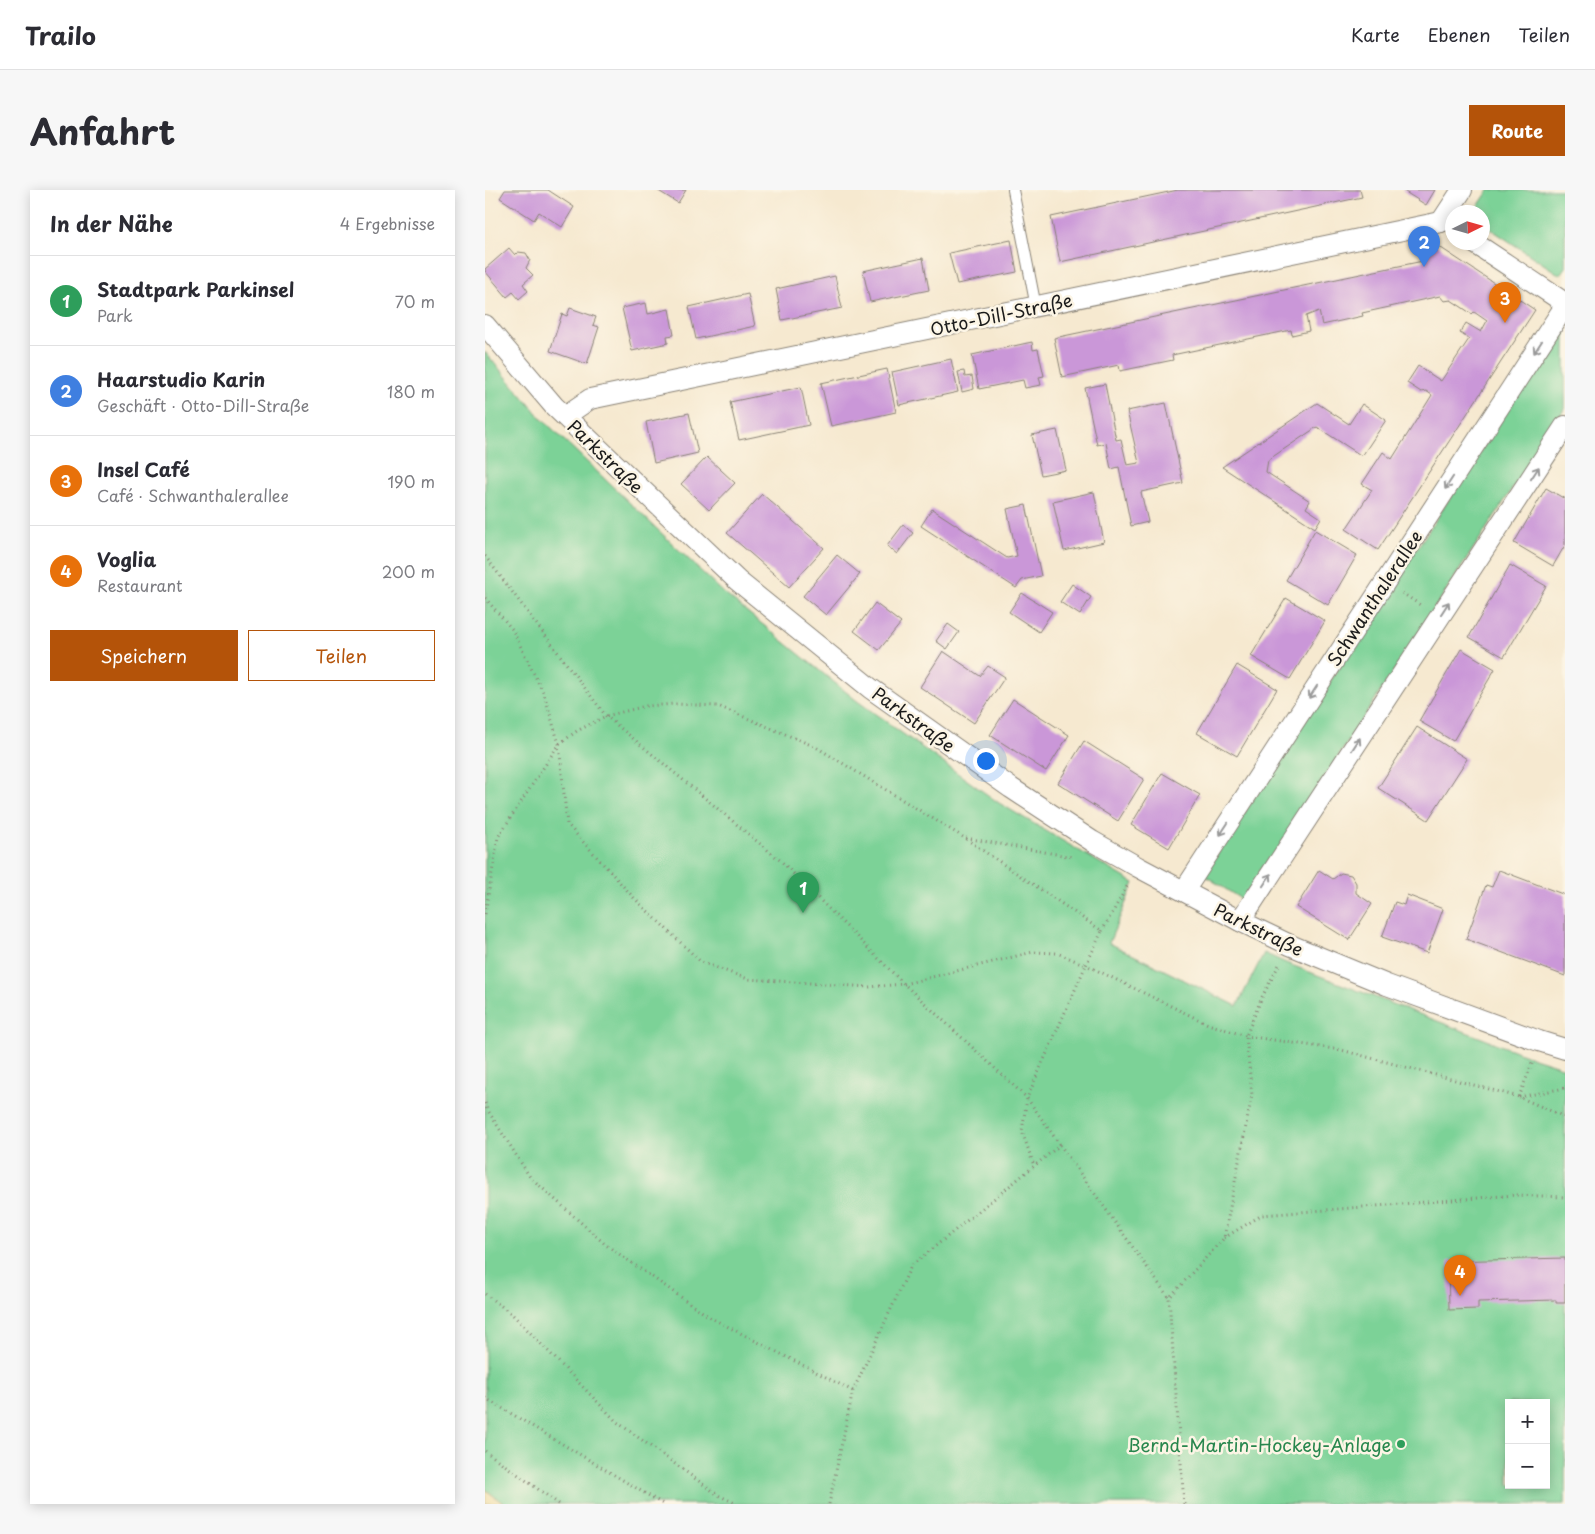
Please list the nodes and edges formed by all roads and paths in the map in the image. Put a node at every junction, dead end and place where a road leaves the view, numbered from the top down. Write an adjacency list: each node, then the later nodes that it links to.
1 (1013, 190): 7 (lane)
2 (1462, 190): 3 (street)
3 (1456, 205)
4 (1445, 226): 7 (street, Otto-Dill-Straße)
5 (1485, 250): 6 (street)
6 (1565, 305): 12 (street, Schwanthalerallee, one-way to 12)
7 (1036, 307): 9 (street, Otto-Dill-Straße)
8 (485, 325): 9 (street, Parkstraße)
9 (565, 416): 18 (street, Parkstraße)
10 (1565, 426): 14 (street, one-way to 10)
11 (485, 556): 15 (path)
12 (1385, 581): 14 (path); 20 (street, Schwanthalerallee, one-way to 20)
13 (485, 598): 16 (path)
14 (1439, 618): 22 (street, one-way to 14)
15 (606, 716): 16 (path); 17 (path); 26 (path)
16 (559, 744): 21 (path); 26 (path)
17 (963, 837): 18 (path); 23 (path)
18 (1092, 841): 19 (street, Parkstraße)
19 (1138, 867): 20 (street, Parkstraße); 23 (path)
20 (1184, 891): 22 (street, Parkstraße)
21 (485, 914)
22 (1240, 921): 24 (street, Parkstraße)
23 (1102, 931): 25 (path)
24 (1289, 945): 27 (path); 28 (street, Parkstraße)
25 (1086, 965): 26 (path); 27 (path); 31 (path)
26 (903, 984): 31 (path)
27 (1246, 1036): 32 (path); 38 (path)
28 (1565, 1049)
29 (1534, 1058): 32 (path)
30 (1565, 1088): 32 (path)
31 (1027, 1098): 35 (path); 36 (path)
32 (1519, 1098): 34 (path)
33 (485, 1103): 41 (path)
34 (1565, 1118)
35 (1060, 1145): 36 (path); 40 (path)
36 (1034, 1166): 41 (path)
37 (1565, 1197): 38 (path)
38 (1224, 1238): 40 (path)
39 (485, 1294): 46 (path)
40 (1169, 1298): 48 (path)
41 (853, 1392): 47 (path)
42 (485, 1398): 45 (path)
43 (485, 1450): 44 (path)
44 (559, 1504)
45 (663, 1504)
46 (737, 1504)
47 (829, 1504)
48 (1184, 1504)

